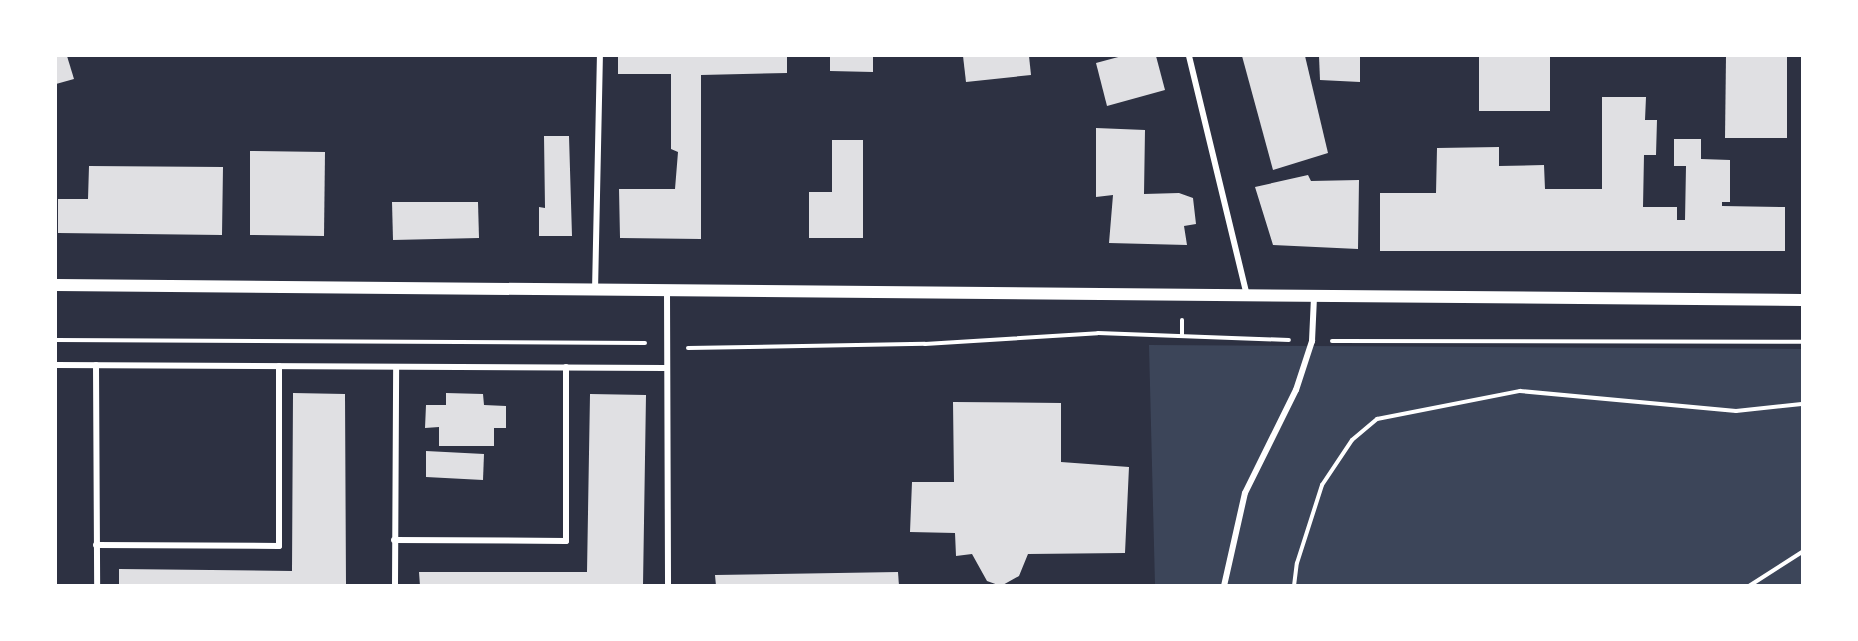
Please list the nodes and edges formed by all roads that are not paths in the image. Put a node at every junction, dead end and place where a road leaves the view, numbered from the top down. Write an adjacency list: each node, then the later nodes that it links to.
1 (600, 56): 4 (street)
2 (1189, 56): 6 (street)
3 (56, 285): 4 (main road)
4 (595, 291): 5 (main road)
5 (667, 292): 6 (main road); 14 (street)
6 (1247, 295): 7 (main road)
7 (1314, 297): 8 (main road); 20 (street)
8 (1803, 300)
9 (56, 365): 10 (street)
10 (96, 365): 11 (street); 16 (street)
11 (279, 366): 12 (street); 16 (street)
12 (396, 367): 13 (street); 15 (street)
13 (566, 367): 14 (street); 15 (street)
14 (665, 368): 19 (street)
15 (394, 540): 18 (street)
16 (96, 545): 17 (street)
17 (97, 585)
18 (395, 585)
19 (668, 585)
20 (1224, 585)

